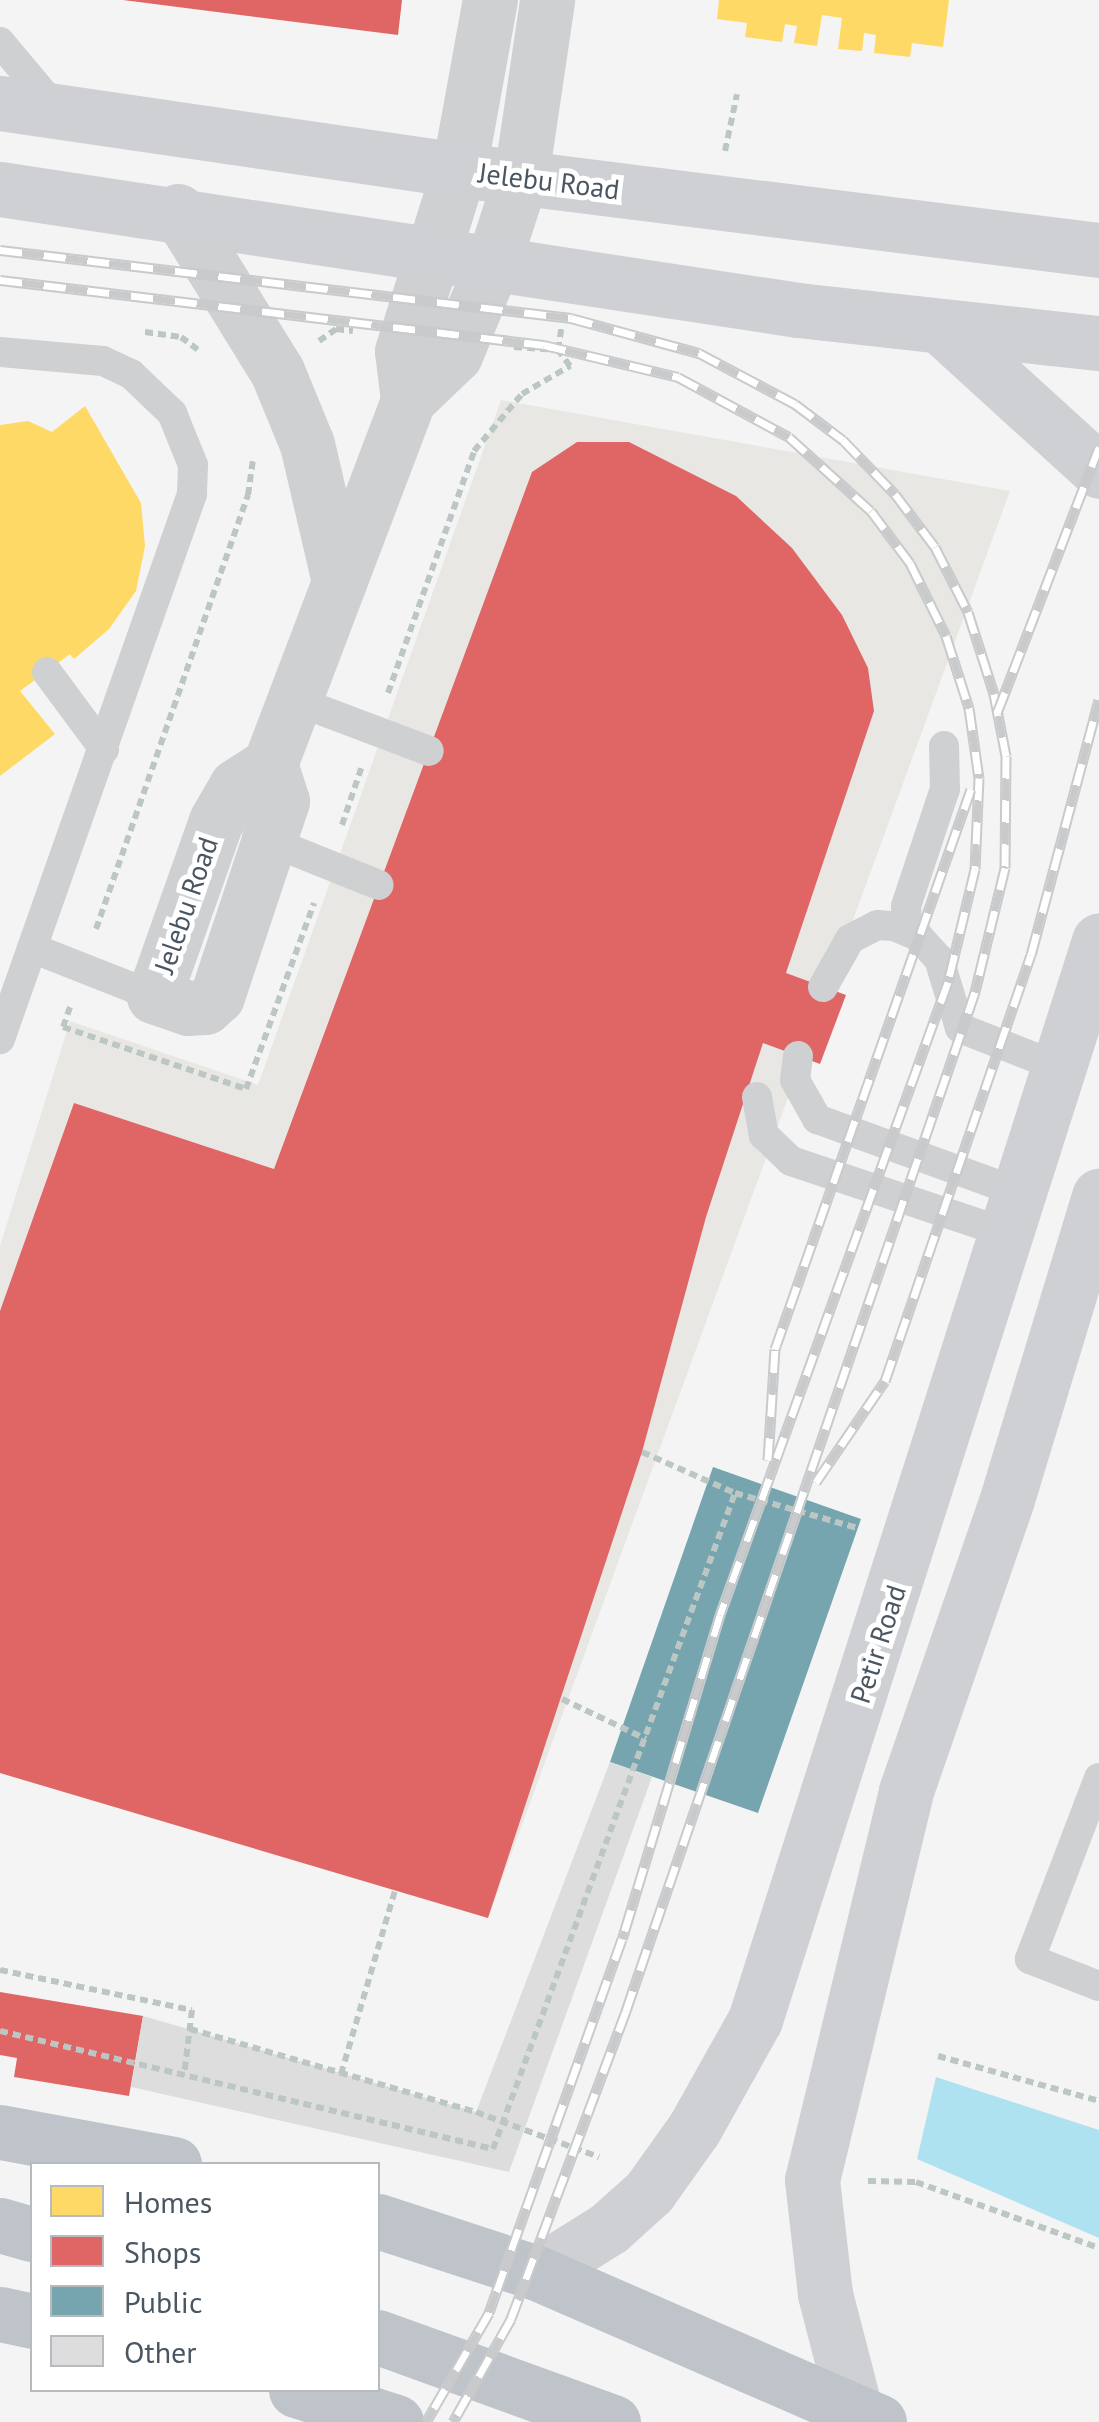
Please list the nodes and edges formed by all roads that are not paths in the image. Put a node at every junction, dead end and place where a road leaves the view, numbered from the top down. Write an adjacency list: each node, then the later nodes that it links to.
1 (490, 0): 6 (street)
2 (547, 0): 7 (street)
3 (0, 42): 5 (lane)
4 (0, 103): 5 (main road, Jelebu Road)
5 (58, 111): 6 (main road, Jelebu Road)
6 (460, 170): 7 (main road, Jelebu Road); 11 (street)
7 (520, 178): 10 (main road, Jelebu Road); 12 (street)
8 (0, 189): 9 (main road)
9 (178, 211): 11 (main road); 18 (street)
10 (1099, 250)
11 (434, 253): 12 (main road); 16 (street)
12 (494, 262): 13 (main road); 16 (street)
13 (942, 328): 14 (main road); 17 (main road)
14 (1099, 344)
15 (0, 352): 22 (lane)
16 (408, 400): 18 (street)
17 (1099, 471)
18 (340, 581): 20 (street)
19 (47, 672): 22 (lane)
20 (294, 700): 23 (lane); 24 (street)
21 (944, 746): 28 (lane)
22 (104, 749): 30 (lane)
23 (429, 751)
24 (270, 764): 25 (street, Jelebu Road); 26 (street, Jelebu Road)
25 (216, 821): 26 (lane); 32 (street, Jelebu Road)
26 (272, 842): 27 (lane); 32 (street, Jelebu Road)
27 (379, 886)
28 (907, 930): 31 (lane); 35 (lane)
29 (1099, 941): 35 (main road, Petir Road)
30 (32, 948): 32 (lane); 33 (lane)
31 (823, 987)
32 (154, 996)
33 (3, 1019)
34 (798, 1056): 38 (lane)
35 (1059, 1066): 38 (main road, Petir Road)
36 (757, 1097): 38 (lane)
37 (1099, 1196): 40 (main road)
38 (1012, 1212): 41 (main road, Petir Road)
39 (1099, 1778): 42 (lane)
40 (906, 1791): 41 (main road); 53 (main road)
41 (818, 1824): 48 (main road, Petir Road)
42 (1099, 1986)
43 (0, 2132): 44 (highway)
44 (163, 2162)
45 (380, 2222): 48 (highway)
46 (0, 2226): 47 (highway)
47 (30, 2234)
48 (538, 2274): 53 (highway)
49 (0, 2314): 50 (highway)
50 (30, 2321)
51 (380, 2338): 55 (highway)
52 (302, 2392): 54 (highway)
53 (867, 2416)
54 (396, 2422)
55 (612, 2422)

